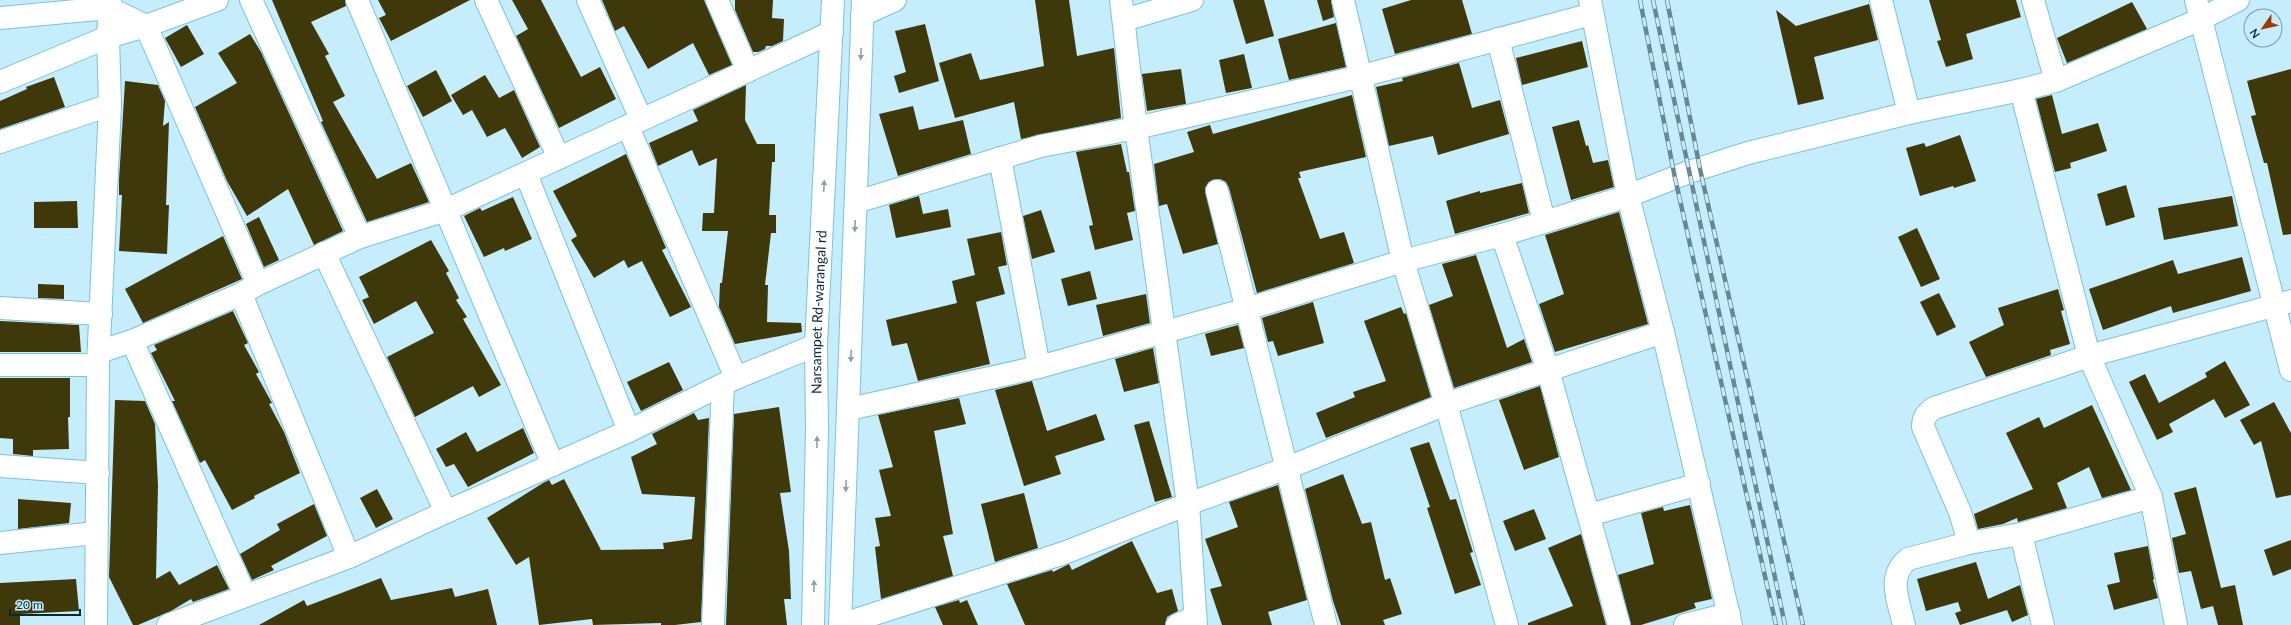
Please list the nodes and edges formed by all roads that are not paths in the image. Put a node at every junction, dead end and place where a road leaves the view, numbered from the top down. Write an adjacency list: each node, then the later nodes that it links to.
1 (217, 0): 20 (street)
2 (251, 0): 43 (street)
3 (357, 0): 40 (street)
4 (486, 0): 34 (street)
5 (588, 0): 31 (street)
6 (716, 0): 24 (street)
7 (833, 0): 21 (street, Narsampet Rd-warangal rd)
8 (895, 0): 16 (street)
9 (1192, 0): 18 (street)
10 (1343, 0): 25 (street)
11 (1881, 0): 30 (street)
12 (2033, 0): 26 (street)
13 (2238, 0): 17 (street)
14 (110, 4): 19 (street); 20 (street); 22 (street)
15 (1591, 7): 23 (street); 38 (street)
16 (862, 8): 39 (street, one-way to 39)
17 (2199, 9): 26 (street); 47 (street)
18 (1122, 10): 32 (street)
19 (0, 18)
20 (146, 26): 22 (street); 46 (street)
21 (832, 32): 24 (street); 54 (street, Narsampet Rd-warangal rd, one-way to 21)
22 (108, 37): 27 (street); 29 (street)
23 (1498, 39): 25 (street); 41 (street)
24 (748, 71): 31 (street)
25 (1362, 76): 32 (street); 45 (street)
26 (2056, 81): 28 (street)
27 (0, 82)
28 (2021, 90): 30 (street); 55 (street)
29 (110, 105): 33 (street); 50 (street)
30 (1909, 113): 38 (street)
31 (634, 123): 34 (street); 61 (street)
32 (1136, 128): 35 (street); 51 (street)
33 (0, 142)
34 (558, 158): 36 (street)
35 (1000, 158): 39 (street); 58 (street)
36 (526, 174): 40 (street); 64 (street)
37 (1217, 191): 49 (street)
38 (1628, 196): 41 (street); 52 (street)
39 (856, 202): 63 (street, one-way to 63)
40 (446, 210): 43 (street); 66 (street)
41 (1544, 221): 42 (street)
42 (1502, 235): 45 (street); 59 (street)
43 (360, 237): 44 (street)
44 (324, 253): 46 (street); 72 (street)
45 (1403, 261): 49 (street); 62 (street)
46 (250, 289): 53 (street); 78 (street)
47 (2283, 302): 55 (street); 60 (street)
48 (0, 308): 50 (street)
49 (1247, 309): 51 (street); 67 (street)
50 (101, 314): 56 (street)
51 (1163, 332): 58 (street); 71 (street)
52 (1663, 332): 59 (street); 69 (street)
53 (132, 341): 56 (street); 79 (street)
54 (816, 345): 61 (street); 85 (street, Narsampet Rd-warangal rd, one-way to 54)
55 (2089, 356): 70 (street); 77 (street)
56 (98, 359): 57 (street); 68 (street)
57 (0, 365)
58 (1039, 367): 63 (street)
59 (1548, 370): 62 (street); 73 (street)
60 (2291, 370)
61 (729, 382): 64 (street); 84 (street)
62 (1446, 404): 67 (street); 88 (street)
63 (849, 409): 86 (street, one-way to 86)
64 (629, 431): 66 (street)
65 (0, 466): 68 (street)
66 (553, 466): 72 (street)
67 (1287, 468): 71 (street); 87 (street)
68 (98, 473): 74 (street)
69 (1699, 484): 73 (street); 80 (street)
70 (2151, 497): 75 (street); 93 (street)
71 (1188, 504): 81 (street); 86 (street)
72 (446, 512): 78 (street)
73 (1589, 515): 89 (street)
74 (96, 533): 76 (street); 82 (street)
75 (2021, 534): 77 (street); 92 (street)
76 (0, 543)
77 (1969, 543): 91 (street)
78 (349, 557): 79 (street)
79 (245, 594): 83 (street)
80 (1730, 619): 90 (street)
81 (1189, 622)
82 (96, 625)
83 (168, 625)
84 (713, 625)
85 (813, 625)
86 (840, 625)
87 (1326, 625)
88 (1507, 625)
89 (1619, 625)
90 (1685, 625)
91 (1904, 625)
92 (2042, 625)
93 (2176, 625)

